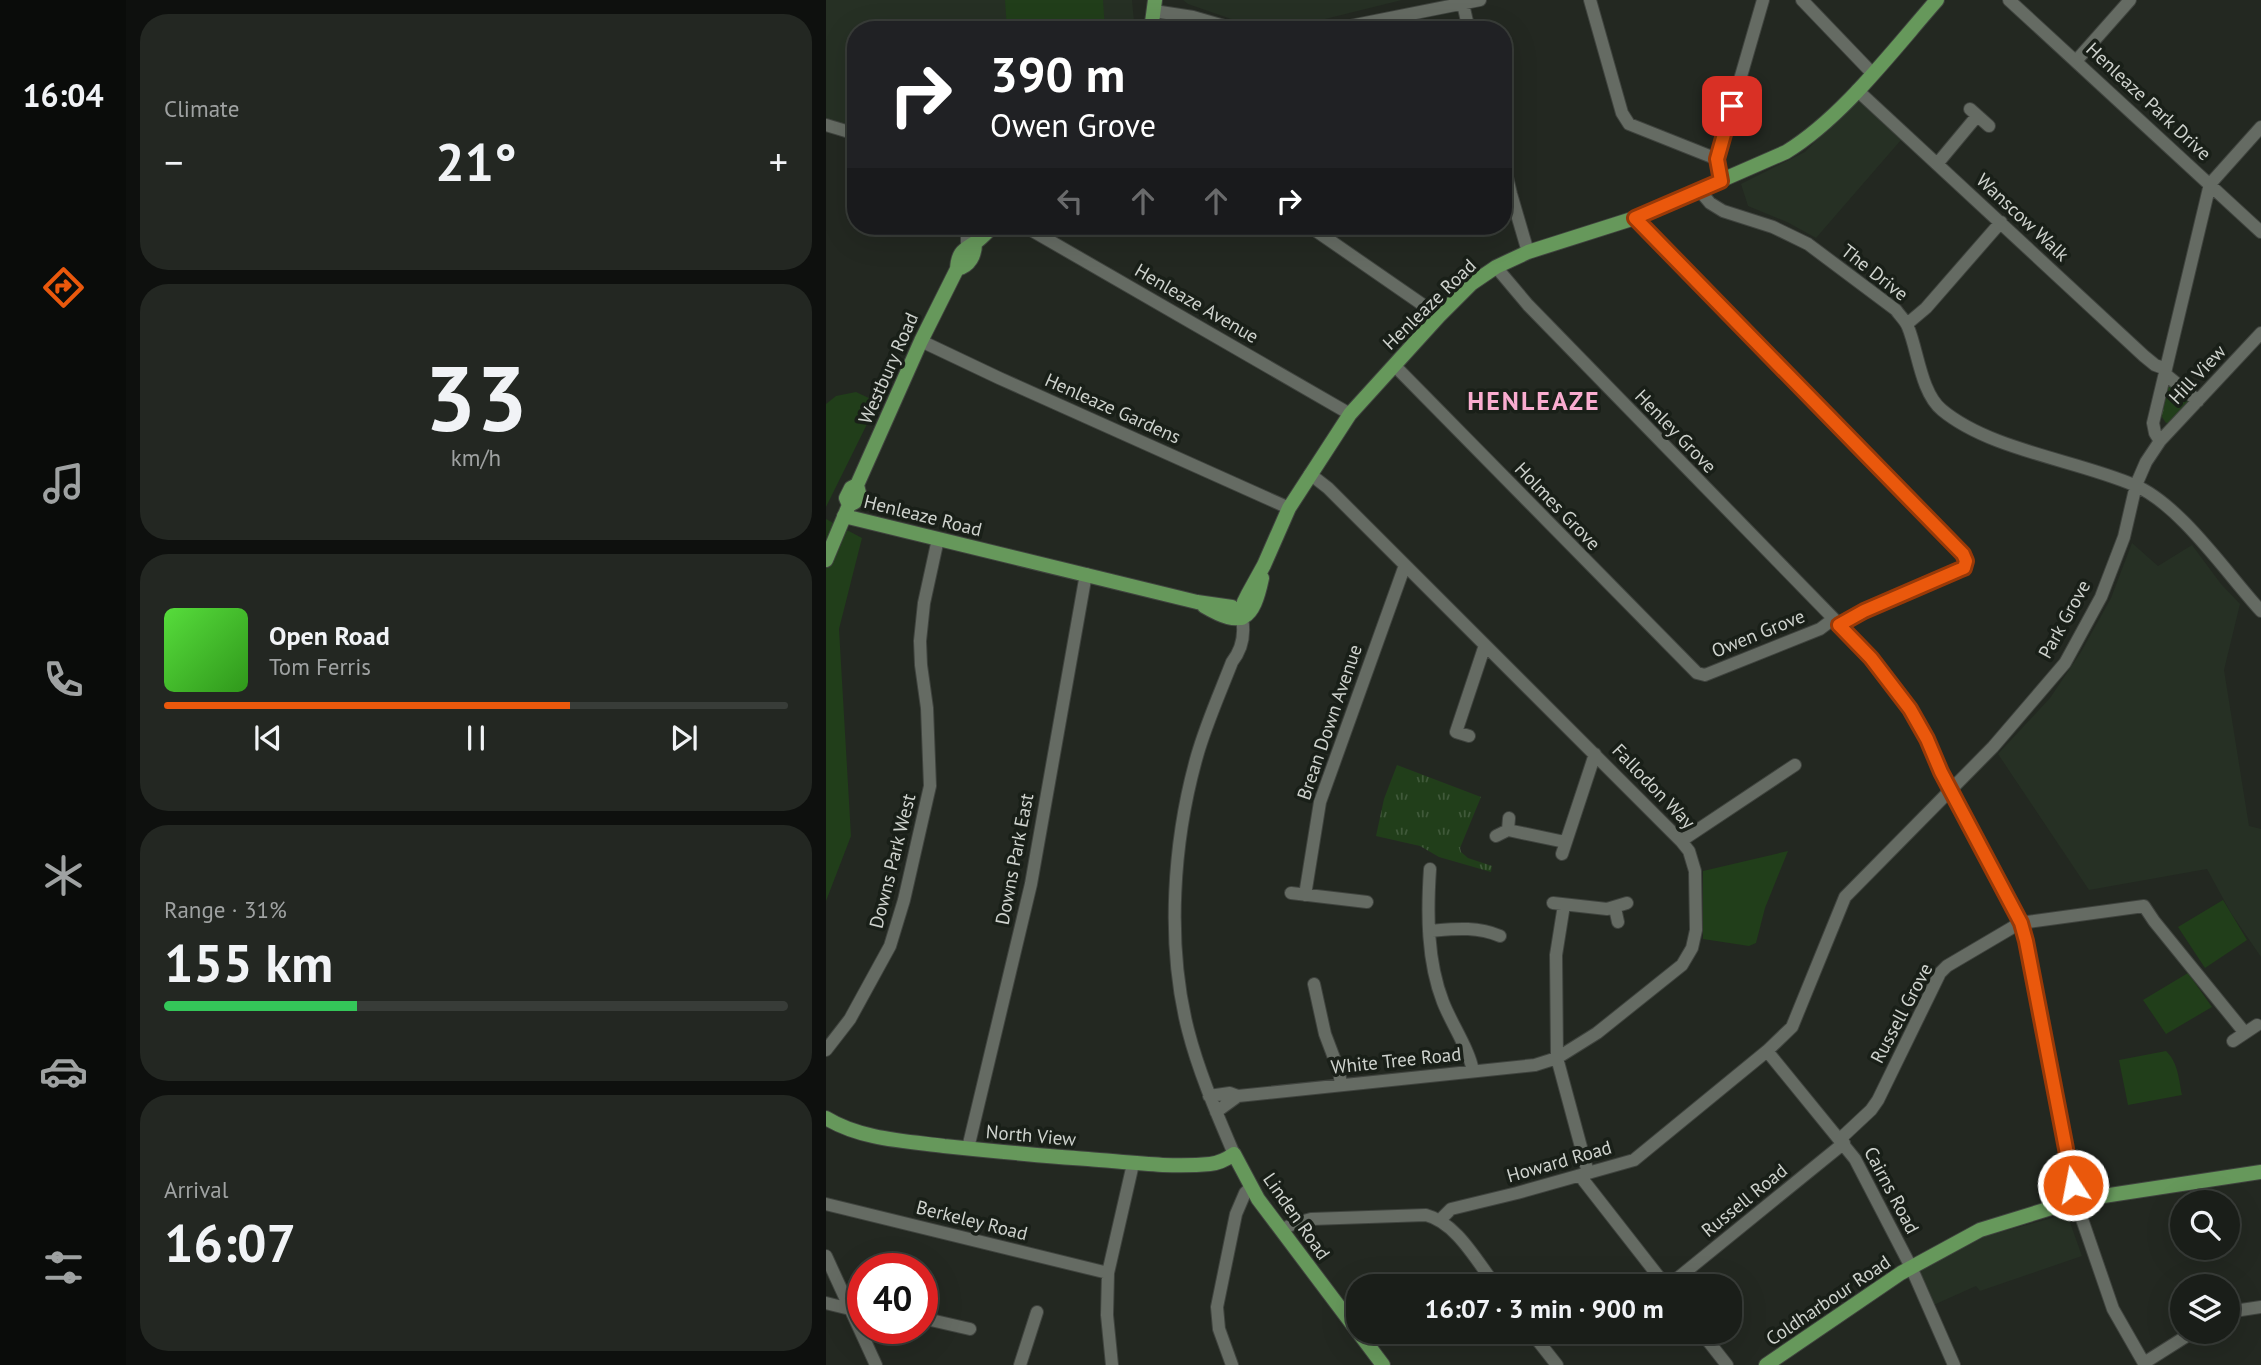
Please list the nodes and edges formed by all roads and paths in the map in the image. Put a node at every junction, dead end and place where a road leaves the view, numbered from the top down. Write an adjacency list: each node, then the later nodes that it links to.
1 (1479, 0): 9 (street)
2 (1590, 0): 20 (street)
3 (1763, 0): 20 (street)
4 (1801, 0): 14 (street)
5 (1937, 0): 14 (main road, Henleaze Road)
6 (2010, 0): 13 (street, Henleaze Park Drive)
7 (2130, 0): 13 (street)
8 (1156, 4): 10 (street)
9 (1463, 4): 11 (street); 12 (street)
10 (1207, 21)
11 (1383, 21)
12 (1467, 21)
13 (2076, 61): 23 (street, Henleaze Park Drive)
14 (1872, 73): 15 (main road, Henleaze Road)
15 (1857, 90): 21 (street, Wanscow Walk); 22 (main road, Henleaze Road)
16 (826, 125): 19 (street)
17 (1989, 126): 21 (street)
18 (2261, 127): 23 (street)
19 (847, 131)
20 (1717, 159): 22 (street)
21 (1937, 163): 27 (street, Wanscow Walk)
22 (1721, 181): 24 (main road, Henleaze Road)
23 (2210, 184): 28 (street, Henleaze Park Drive); 41 (street)
24 (1700, 191): 26 (main road, Henleaze Road); 37 (street, The Drive)
25 (1512, 194): 34 (street)
26 (1635, 218): 34 (main road, Henleaze Road); 55 (street, Owen Grove)
27 (2001, 222): 37 (street); 41 (street, Wanscow Walk)
28 (2261, 232)
29 (969, 235): 33 (street)
30 (982, 235): 33 (main road, Westbury Road)
31 (1040, 235): 43 (street, Henleaze Avenue)
32 (1322, 235): 36 (street)
33 (971, 244): 39 (main road, Westbury Road)
34 (1528, 252): 35 (main road, Henleaze Road)
35 (1496, 267): 36 (main road, Henleaze Road); 55 (street, Henley Grove)
36 (1438, 316): 40 (main road, Henleaze Road)
37 (1908, 324): 46 (street, The Drive)
38 (2261, 333): 42 (street, Hill View)
39 (921, 341): 47 (street, Henleaze Gardens); 48 (main road, Westbury Road)
40 (1394, 365): 43 (main road, Henleaze Road); 57 (street, Holmes Grove)
41 (2165, 371): 42 (street); 44 (street)
42 (2198, 401): 44 (street, Hill View)
43 (1350, 414): 45 (main road, Henleaze Road)
44 (2160, 441): 46 (street, Park Grove)
45 (1310, 474): 47 (main road, Henleaze Road); 51 (street, Fallodon Way)
46 (2136, 485): 53 (street, The Drive); 61 (street, Park Grove)
47 (1289, 508): 54 (main road, Henleaze Road)
48 (846, 511): 49 (main road, Henleaze Road); 50 (main road, Westbury Road)
49 (938, 539): 52 (main road, Henleaze Road); 77 (street, Downs Park West)
50 (826, 560)
51 (1405, 565): 56 (street, Fallodon Way); 66 (street, Brean Down Avenue)
52 (1086, 574): 54 (main road, Henleaze Road); 87 (street, Downs Park East)
53 (2261, 611)
54 (1242, 618): 82 (street)
55 (1835, 622): 57 (street, Owen Grove); 61 (street, Henley Grove)
56 (1485, 645): 58 (street); 59 (street, Fallodon Way)
57 (1697, 673)
58 (1469, 736)
59 (1595, 754): 62 (street); 63 (street, Fallodon Way)
60 (1795, 765): 63 (street)
61 (1951, 789): 67 (street, Park Grove); 71 (street, Henley Grove)
62 (1504, 828)
63 (1681, 841): 79 (street, Fallodon Way)
64 (1430, 869): 72 (street)
65 (1291, 893): 66 (street)
66 (1306, 895): 68 (street)
67 (1845, 897): 78 (street, Howard Road)
68 (1367, 902)
69 (1494, 919): 72 (street)
70 (1618, 922): 79 (street)
71 (2021, 923): 75 (street, Russell Grove); 86 (street, Russell Grove); 93 (street, Henley Grove)
72 (1429, 931): 80 (street)
73 (1314, 984): 81 (street)
74 (2257, 1025): 75 (street)
75 (2245, 1033): 76 (street)
76 (2233, 1041)
77 (826, 1050)
78 (1767, 1051): 86 (street, Cairns Road); 91 (street, Howard Road)
79 (1557, 1058): 80 (street, White Tree Road); 91 (street)
80 (1473, 1071): 81 (street, White Tree Road)
81 (1341, 1085): 83 (street, White Tree Road)
82 (1209, 1096): 83 (street, White Tree Road); 84 (street)
83 (1238, 1096): 84 (street, White Tree Road)
84 (1216, 1112): 88 (street)
85 (826, 1118): 87 (main road, North View)
86 (1842, 1141): 98 (street, Cairns Road); 102 (street, Russell Road)
87 (968, 1148): 89 (main road, North View)
88 (1234, 1154): 89 (main road, North View); 92 (main road, Linden Road)
89 (1133, 1164): 99 (street)
90 (2261, 1172): 93 (main road, Coldharbour Road)
91 (1585, 1174): 95 (street, Howard Road); 101 (street)
92 (1251, 1186): 96 (main road, Linden Road); 119 (street)
93 (2077, 1200): 98 (main road, Coldharbour Road); 115 (street, Henley Grove)
94 (826, 1204): 99 (street, Berkeley Road)
95 (1440, 1220): 96 (street); 100 (street)
96 (1281, 1230): 120 (main road, Linden Road)
97 (826, 1256): 103 (street)
98 (1911, 1267): 123 (main road, Coldharbour Road); 124 (street, Cairns Road)
99 (1108, 1273): 118 (street)
100 (1487, 1274)
101 (1658, 1274)
102 (1681, 1274)
103 (847, 1294)
104 (826, 1303): 105 (street)
105 (847, 1305)
106 (2261, 1307): 107 (street)
107 (2240, 1310)
108 (1037, 1312): 117 (street)
109 (938, 1322): 110 (street)
110 (970, 1329)
111 (868, 1344): 116 (street)
112 (1540, 1344): 121 (street)
113 (1710, 1344): 122 (street)
114 (2175, 1344): 115 (street)
115 (2145, 1364)
116 (876, 1365)
117 (1020, 1365)
118 (1112, 1365)
119 (1232, 1365)
120 (1383, 1365)
121 (1557, 1365)
122 (1727, 1365)
123 (1766, 1365)
124 (1954, 1365)

